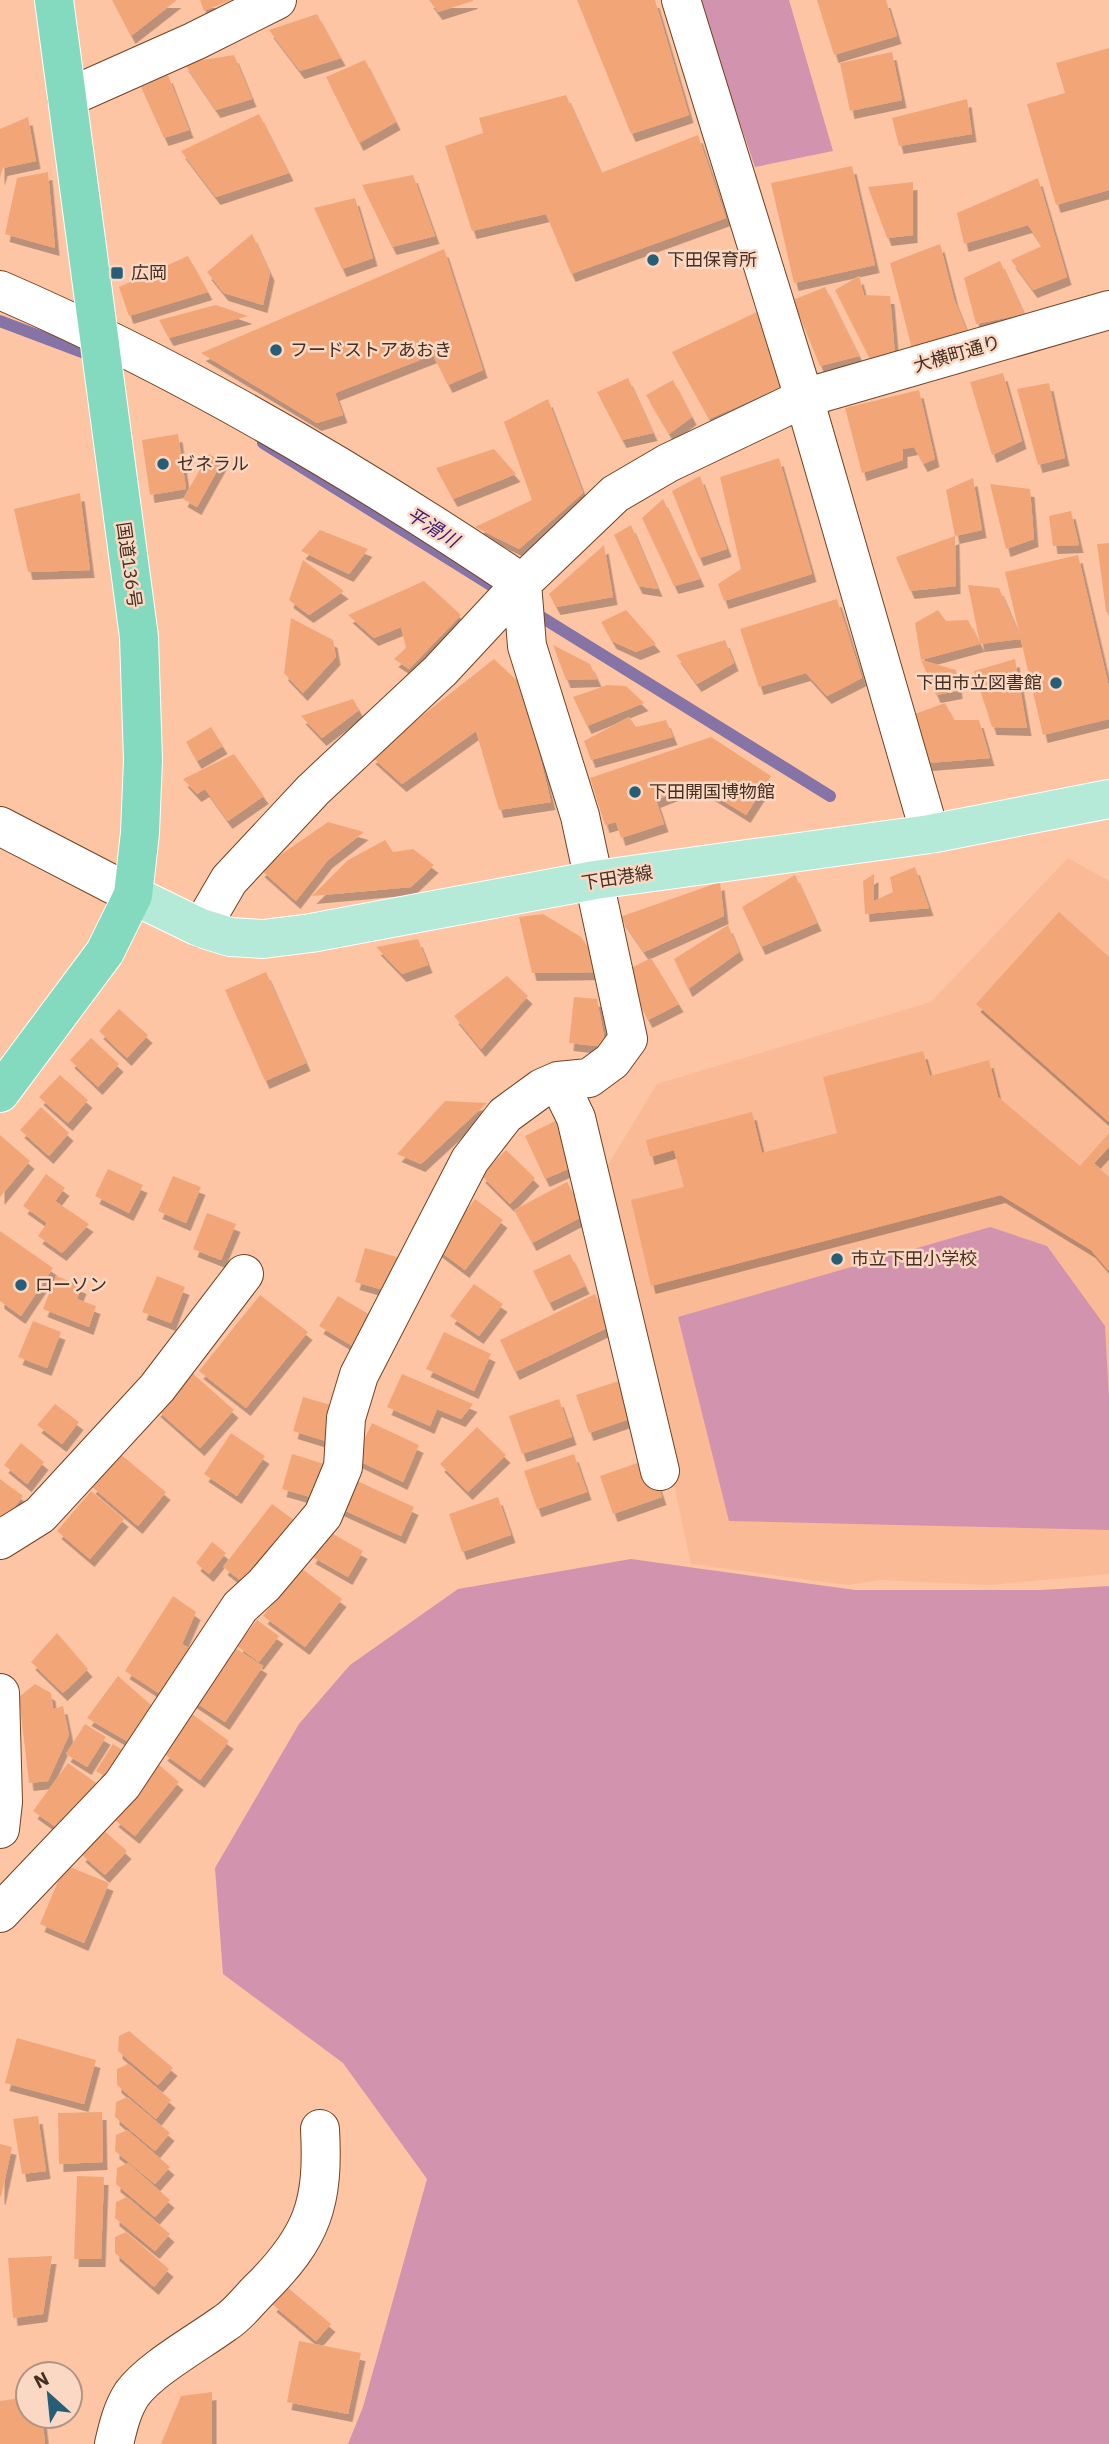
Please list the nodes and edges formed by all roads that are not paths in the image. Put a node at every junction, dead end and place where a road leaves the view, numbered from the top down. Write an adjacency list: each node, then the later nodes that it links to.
1 (54, 0): 4 (highway, 国道136号)
2 (277, 0): 4 (street)
3 (681, 0): 8 (street)
4 (67, 98): 7 (highway, 国道136号)
5 (0, 290): 7 (street)
6 (1109, 310): 8 (street, 大横町通り)
7 (96, 332): 9 (street); 14 (highway, 国道136号)
8 (804, 398): 9 (street, 大横町通り); 12 (street)
9 (522, 583): 13 (street); 15 (street, 大横町通り)
10 (1109, 799): 12 (main road, 下田港線)
11 (0, 826): 14 (street)
12 (930, 834): 13 (main road, 下田港線)
13 (595, 880): 15 (main road, 下田港線); 16 (street)
14 (132, 895): 15 (main road, 下田港線); 17 (highway, 国道136号)
15 (201, 928)
16 (558, 1081): 19 (street); 23 (street)
17 (0, 1093)
18 (244, 1274): 20 (street)
19 (660, 1471)
20 (0, 1540)
21 (0, 1693): 22 (street)
22 (0, 1829)
23 (0, 1913)
24 (320, 2129): 25 (street)
25 (114, 2444)

